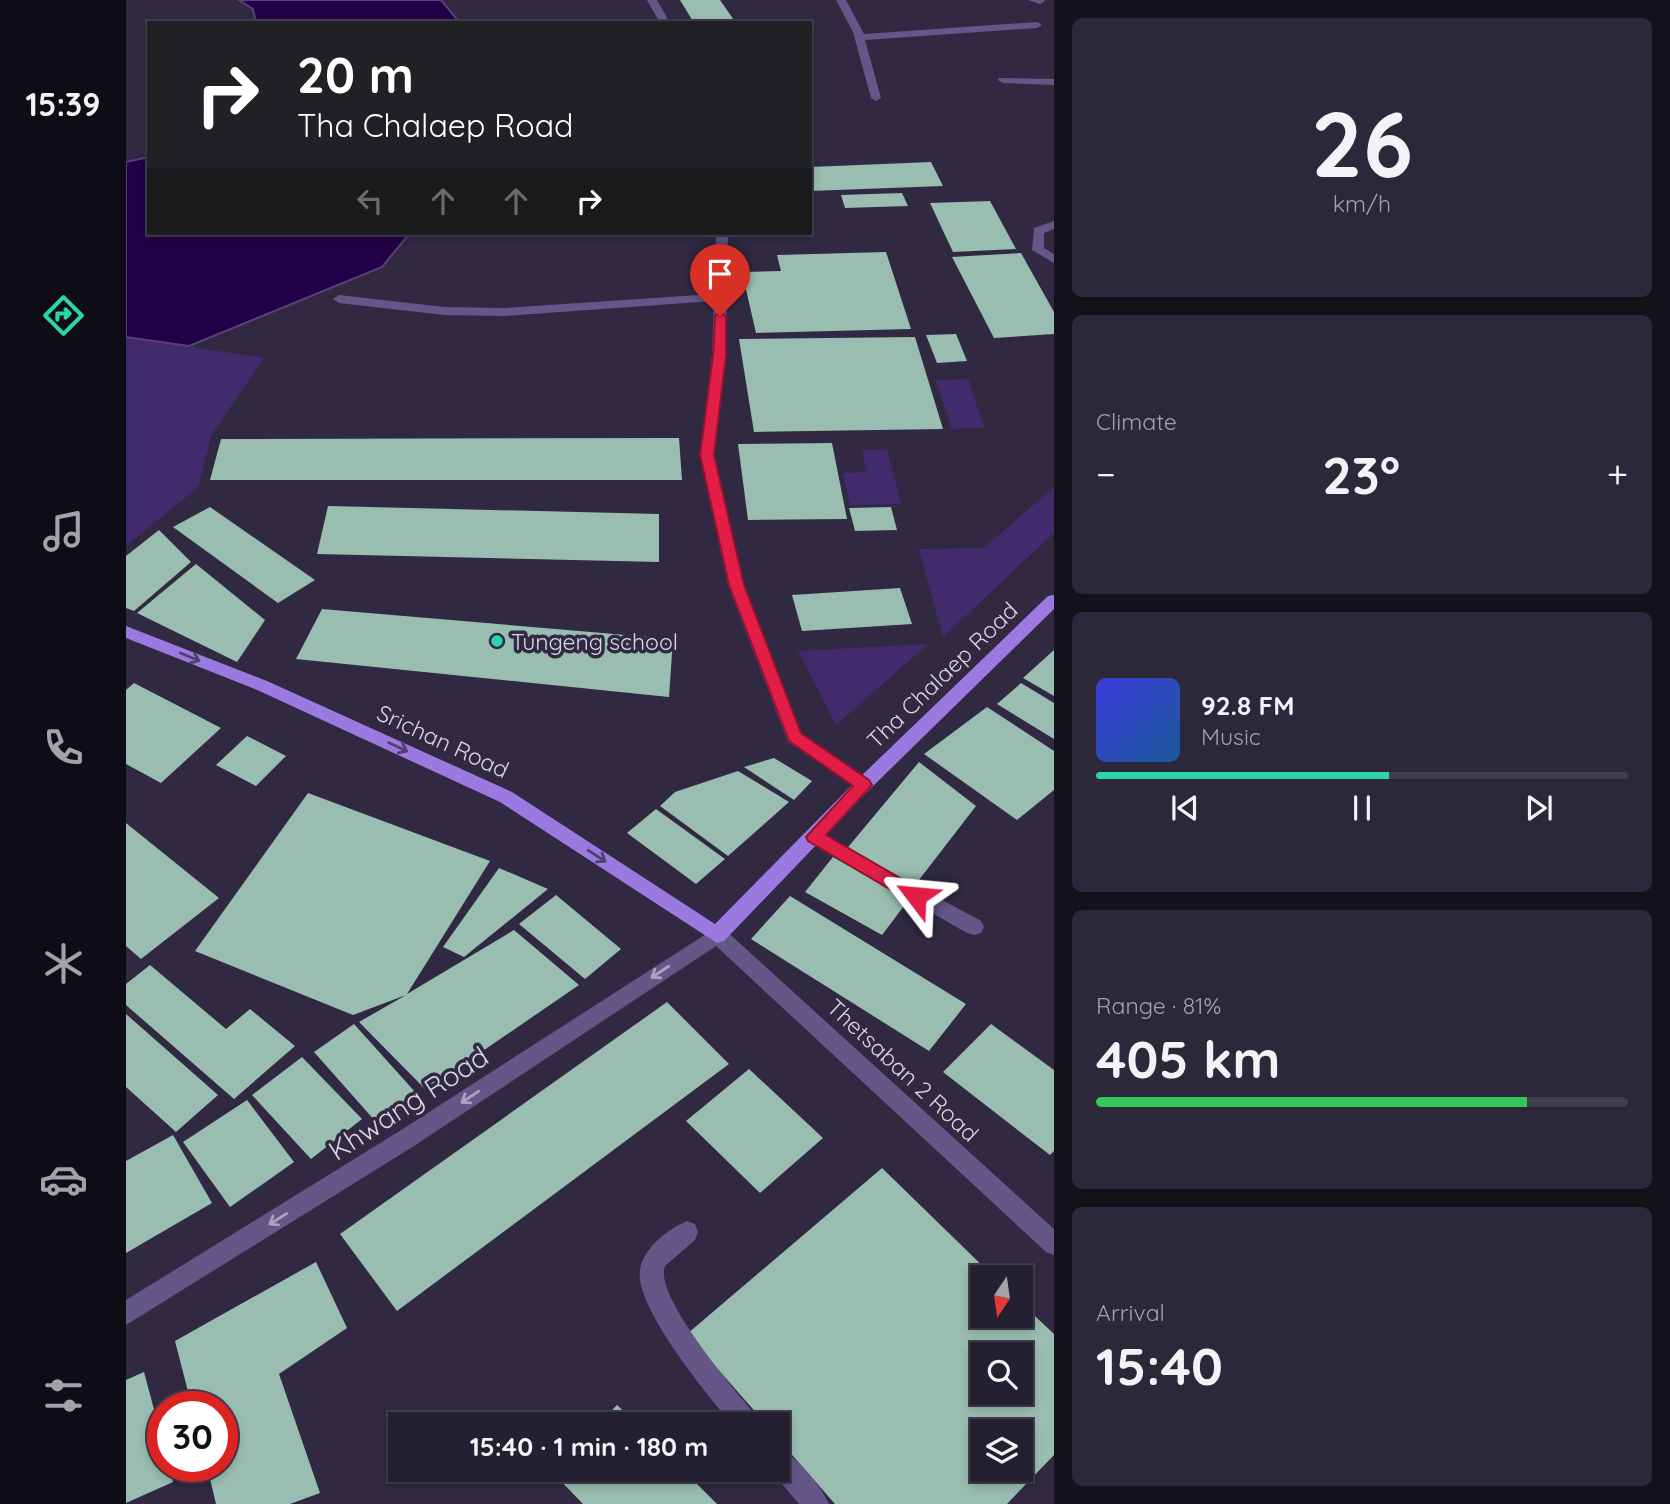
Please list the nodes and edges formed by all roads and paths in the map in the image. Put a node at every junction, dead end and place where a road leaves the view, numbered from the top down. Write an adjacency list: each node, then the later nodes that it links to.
1 (652, 0): 3 (street)
2 (841, 0): 5 (street)
3 (664, 21)
4 (1037, 24): 5 (street)
5 (860, 37): 8 (street)
6 (1003, 80): 7 (street)
7 (1054, 82)
8 (876, 97)
9 (1054, 225): 11 (street)
10 (722, 235): 12 (street)
11 (1054, 259)
12 (721, 297): 13 (street); 16 (street)
13 (339, 299)
14 (1054, 600): 16 (main road, Tha Chalaep Road)
15 (126, 632): 19 (main road, Srichan Road, one-way to 19)
16 (863, 785): 17 (main road, Tha Chalaep Road)
17 (814, 837): 18 (street); 19 (main road, Tha Chalaep Road)
18 (974, 927)
19 (718, 935): 21 (street, Thetsaban 2 Road); 22 (street, Khwang Road, one-way to 22)
20 (687, 1232): 23 (street)
21 (1054, 1244)
22 (126, 1313)
23 (738, 1412)
24 (790, 1474): 25 (street)
25 (816, 1504)

